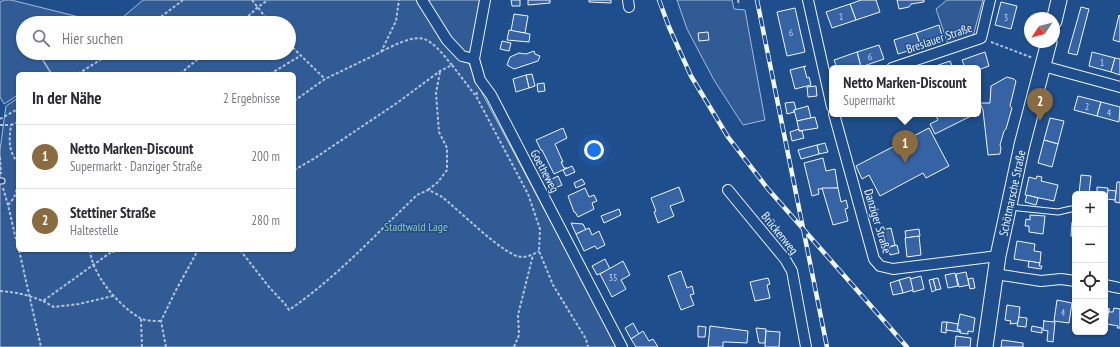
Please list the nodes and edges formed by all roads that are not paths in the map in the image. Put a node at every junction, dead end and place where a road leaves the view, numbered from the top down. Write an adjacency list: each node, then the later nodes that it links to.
1 (422, 0): 8 (street)
2 (485, 0): 8 (street, Goetheweg)
3 (808, 0): 11 (street)
4 (990, 0): 10 (street, Breslauer Straße)
5 (1059, 0): 6 (main road)
6 (1056, 12)
7 (1047, 48): 9 (main road, Schötmarsche Straße)
8 (474, 59): 22 (street, Goetheweg)
9 (1043, 64): 12 (street); 15 (main road, Schötmarsche Straße)
10 (901, 65)
11 (829, 85)
12 (1120, 87)
13 (835, 117): 17 (street, Danziger Straße)
14 (728, 190): 23 (street, Brückenweg)
15 (1009, 207): 16 (lane); 17 (main road, Schötmarsche Straße)
16 (1071, 209)
17 (998, 256): 18 (main road, Schötmarsche Straße)
18 (995, 274): 19 (street); 24 (main road, Schötmarsche Straße)
19 (1072, 281)
20 (1108, 286): 21 (street)
21 (1120, 288)
22 (622, 347)
23 (806, 347)
24 (985, 347)

